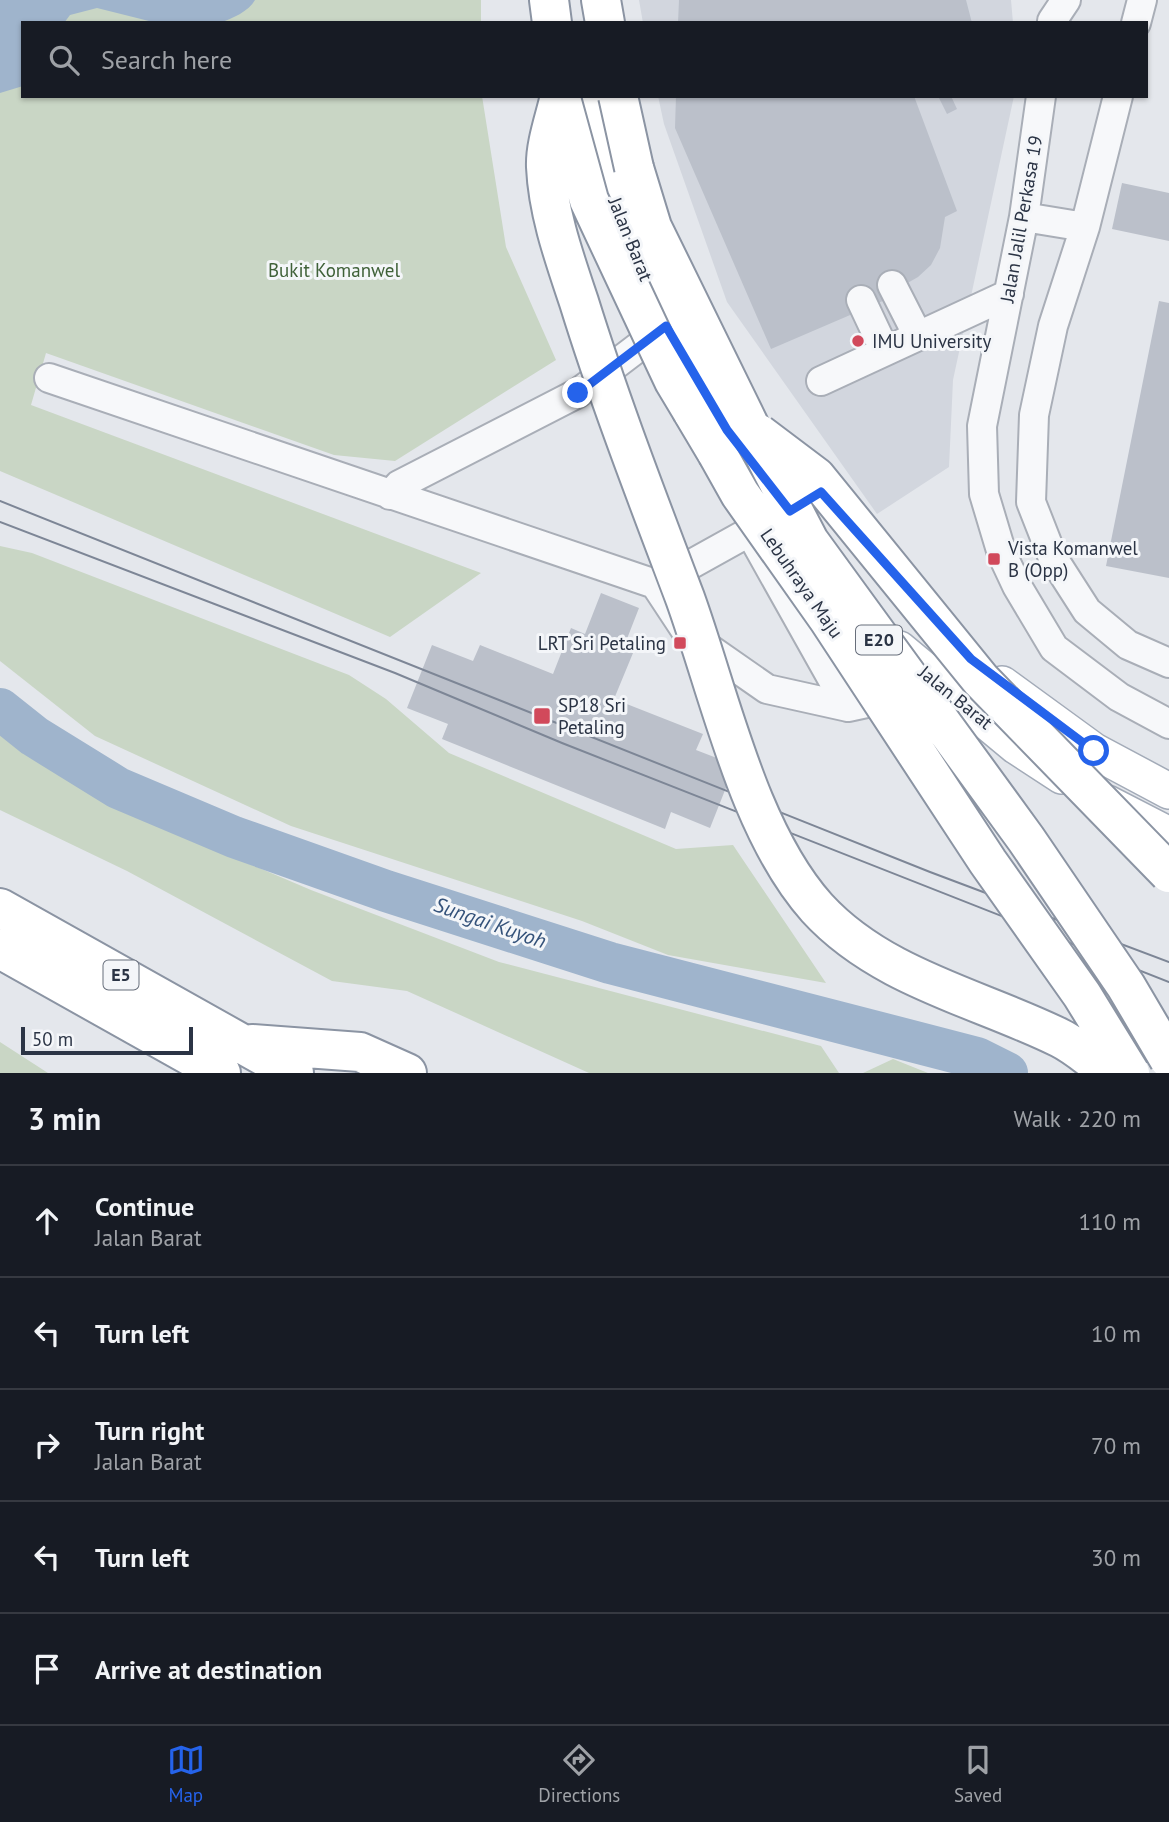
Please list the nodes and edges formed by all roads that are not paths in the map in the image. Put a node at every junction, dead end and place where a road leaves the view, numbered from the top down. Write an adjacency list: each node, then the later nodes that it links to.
1 (550, 0): 5 (highway)
2 (557, 0): 6 (main road)
3 (599, 0): 7 (highway)
4 (1142, 0): 8 (street)
5 (552, 21)
6 (562, 21)
7 (602, 21)
8 (1137, 21)
9 (560, 98): 45 (highway, bridge)
10 (561, 98): 46 (highway, Lebuhraya Maju / E20, bridge)
11 (585, 98): 19 (main road, Jalan Barat)
12 (618, 98): 24 (main road, Jalan Barat)
13 (619, 98): 23 (highway, Lebuhraya Maju / E20, bridge)
14 (1041, 98): 16 (street, Jalan Jalil Perkasa 19)
15 (1117, 98): 17 (street)
16 (1024, 217): 17 (street); 18 (street, Jalan Jalil Perkasa 19)
17 (1085, 227): 30 (street)
18 (1009, 294): 20 (street); 33 (street, Jalan Jalil Perkasa 19)
19 (666, 326): 25 (street); 26 (main road, Jalan Barat)
20 (896, 347): 20 (street); 22 (street)
21 (49, 378): 25 (street)
22 (821, 381)
23 (751, 429): 36 (highway, bridge); 41 (highway, Lebuhraya Maju / E20, bridge)
24 (821, 492): 26 (street); 29 (main road, Jalan Barat)
25 (390, 495): 28 (street)
26 (790, 511): 27 (street); 31 (main road, Jalan Barat)
27 (749, 532): 28 (street); 32 (street)
28 (655, 584): 32 (street)
29 (971, 659): 31 (street); 34 (main road, Jalan Barat)
30 (1169, 663)
31 (941, 687): 32 (street); 35 (main road, Jalan Barat)
32 (848, 707)
33 (1169, 724)
34 (1169, 791)
35 (1169, 835)
36 (1169, 873)
37 (0, 908): 40 (highway, E5)
38 (0, 948): 39 (highway, E5)
39 (143, 1027): 40 (highway, E5); 42 (highway)
40 (232, 1058): 43 (highway, E5); 44 (highway)
41 (1169, 1059)
42 (196, 1073)
43 (294, 1073)
44 (407, 1073)
45 (1110, 1073)
46 (1130, 1073)

